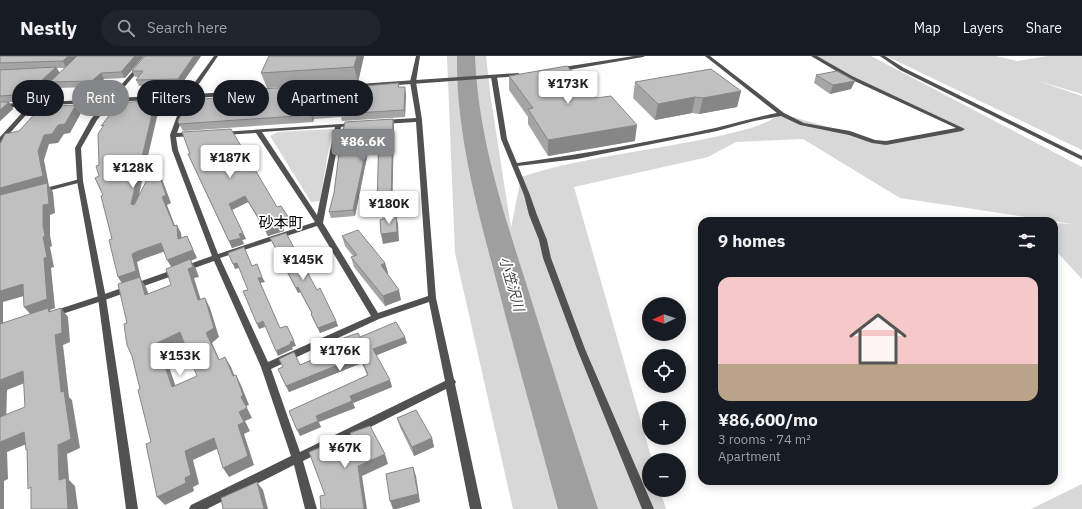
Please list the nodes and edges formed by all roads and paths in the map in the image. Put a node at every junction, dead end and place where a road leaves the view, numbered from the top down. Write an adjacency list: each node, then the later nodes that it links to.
1 (149, 56): 13 (street)
2 (216, 56): 14 (street)
3 (418, 56): 15 (street)
4 (642, 56): 8 (street)
5 (707, 56): 21 (street)
6 (813, 56): 21 (street)
7 (882, 56): 34 (street)
8 (548, 71)
9 (526, 74): 11 (street)
10 (63, 75): 12 (street)
11 (494, 77): 15 (street); 35 (street)
12 (58, 80)
13 (128, 80)
14 (199, 80)
15 (412, 82): 16 (street); 25 (street)
16 (373, 85)
17 (273, 91): 18 (street)
18 (205, 96)
19 (0, 106): 20 (street)
20 (12, 106)
21 (782, 114): 35 (street)
22 (22, 116): 33 (street)
23 (97, 116): 36 (street)
24 (180, 116): 32 (street)
25 (419, 120): 26 (street); 41 (street)
26 (375, 123)
27 (360, 124): 28 (street)
28 (338, 125): 29 (street); 38 (street)
29 (258, 131): 30 (street); 38 (street)
30 (220, 133)
31 (204, 134): 32 (street)
32 (173, 136): 39 (street)
33 (0, 141)
34 (1082, 158)
35 (514, 164): 51 (street)
36 (80, 181): 37 (street); 40 (street)
37 (29, 194)
38 (319, 223): 39 (street); 43 (street)
39 (216, 256): 40 (street); 44 (street)
40 (102, 298): 42 (street); 47 (street)
41 (432, 298): 43 (street); 45 (street)
42 (44, 317)
43 (376, 317): 44 (street)
44 (266, 367): 46 (street)
45 (451, 382): 46 (street); 50 (street)
46 (297, 459): 48 (street); 49 (street)
47 (132, 509)
48 (195, 509)
49 (311, 509)
50 (476, 509)
51 (648, 509)

